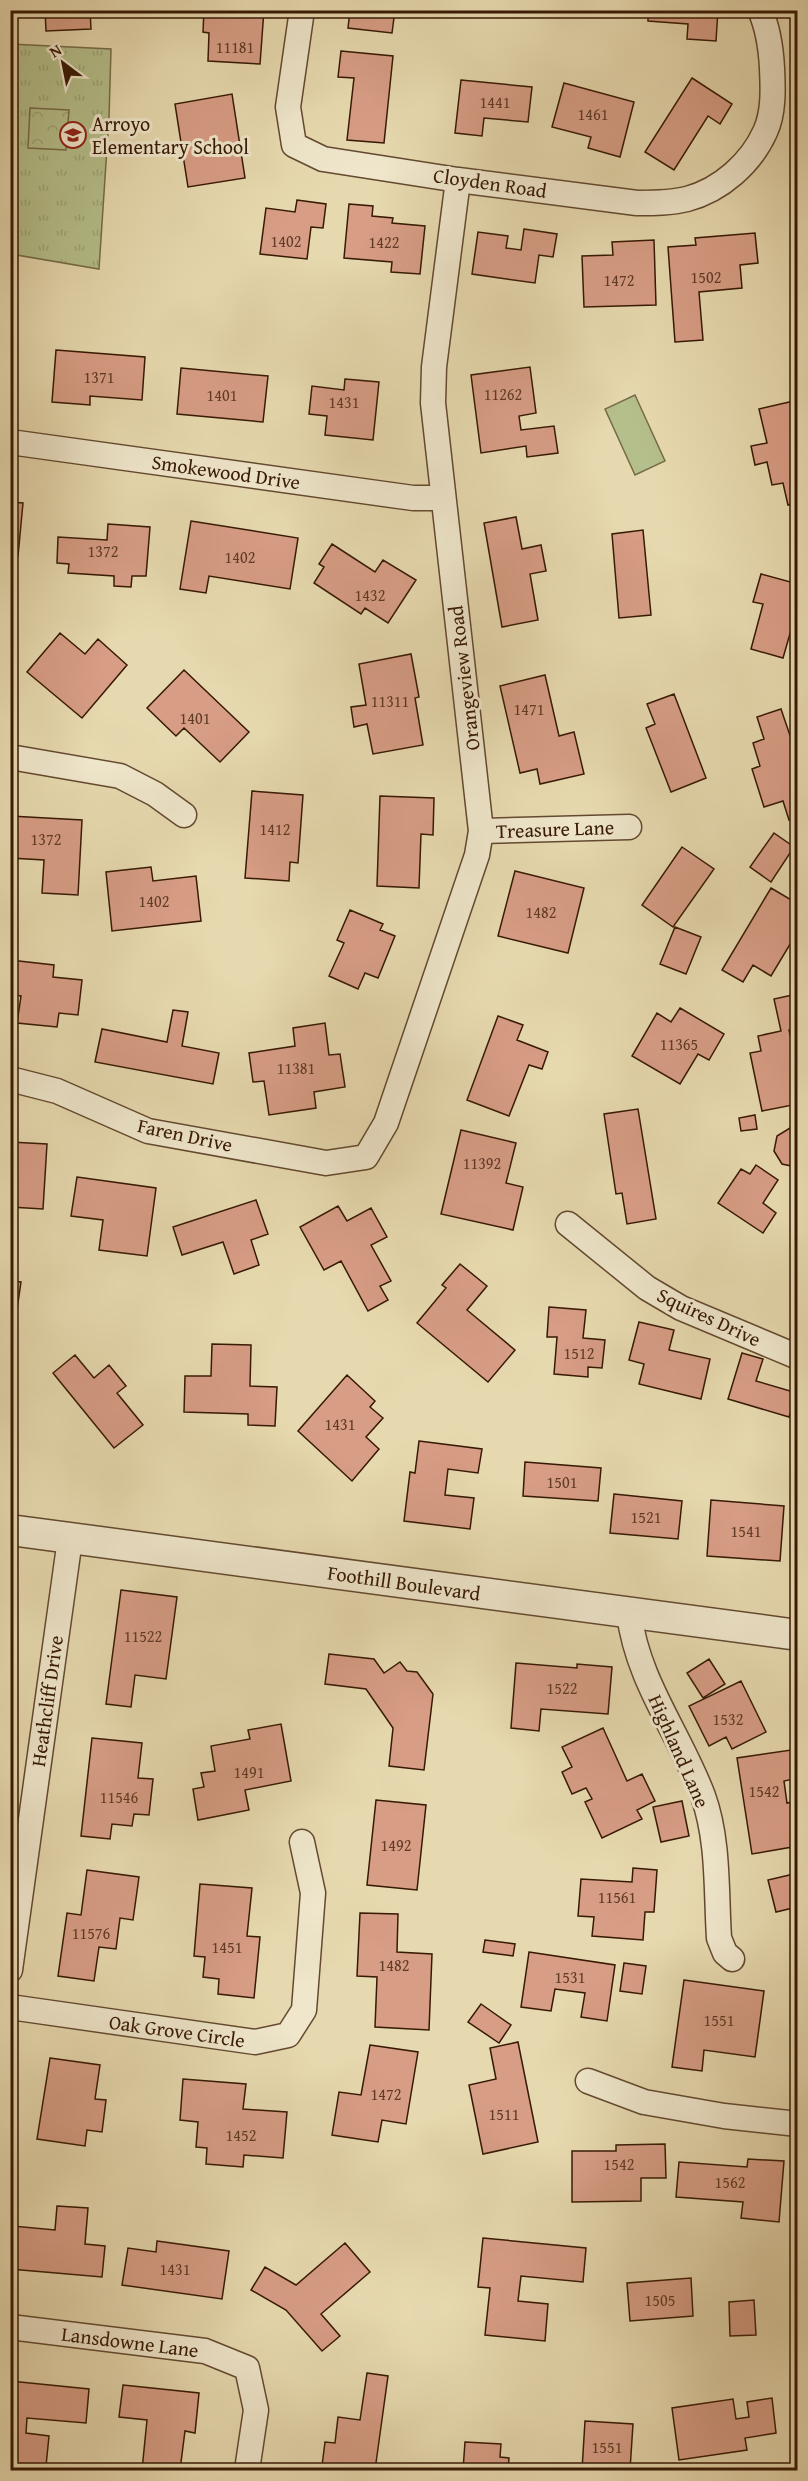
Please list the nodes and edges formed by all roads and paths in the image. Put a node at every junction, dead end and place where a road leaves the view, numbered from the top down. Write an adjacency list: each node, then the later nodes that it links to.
1 (302, 10): 3 (street, Cloyden Road)
2 (760, 10): 3 (street, Cloyden Road)
3 (458, 180): 5 (street, Orangeview Road)
4 (10, 442): 5 (street, Smokewood Drive)
5 (442, 498): 9 (street, Orangeview Road)
6 (10, 757): 7 (street)
7 (184, 815)
8 (629, 827): 9 (street, Treasure Lane)
9 (481, 831): 11 (street, Orangeview Road)
10 (10, 1079): 11 (street, Faren Drive)
11 (366, 1157)
12 (568, 1224): 13 (street, Squires Drive)
13 (798, 1357)
14 (10, 1530): 15 (street, Foothill Boulevard)
15 (70, 1539): 16 (street, Foothill Boulevard); 20 (street, Heathcliff Drive)
16 (629, 1613): 17 (street, Foothill Boulevard); 19 (street, Highland Lane)
17 (798, 1635)
18 (302, 1842): 21 (street, Oak Grove Circle)
19 (732, 1959)
20 (10, 1970)
21 (10, 2007)
22 (588, 2081): 23 (street)
23 (798, 2124)
24 (10, 2327): 25 (street, Lansdowne Lane)
25 (247, 2470)

